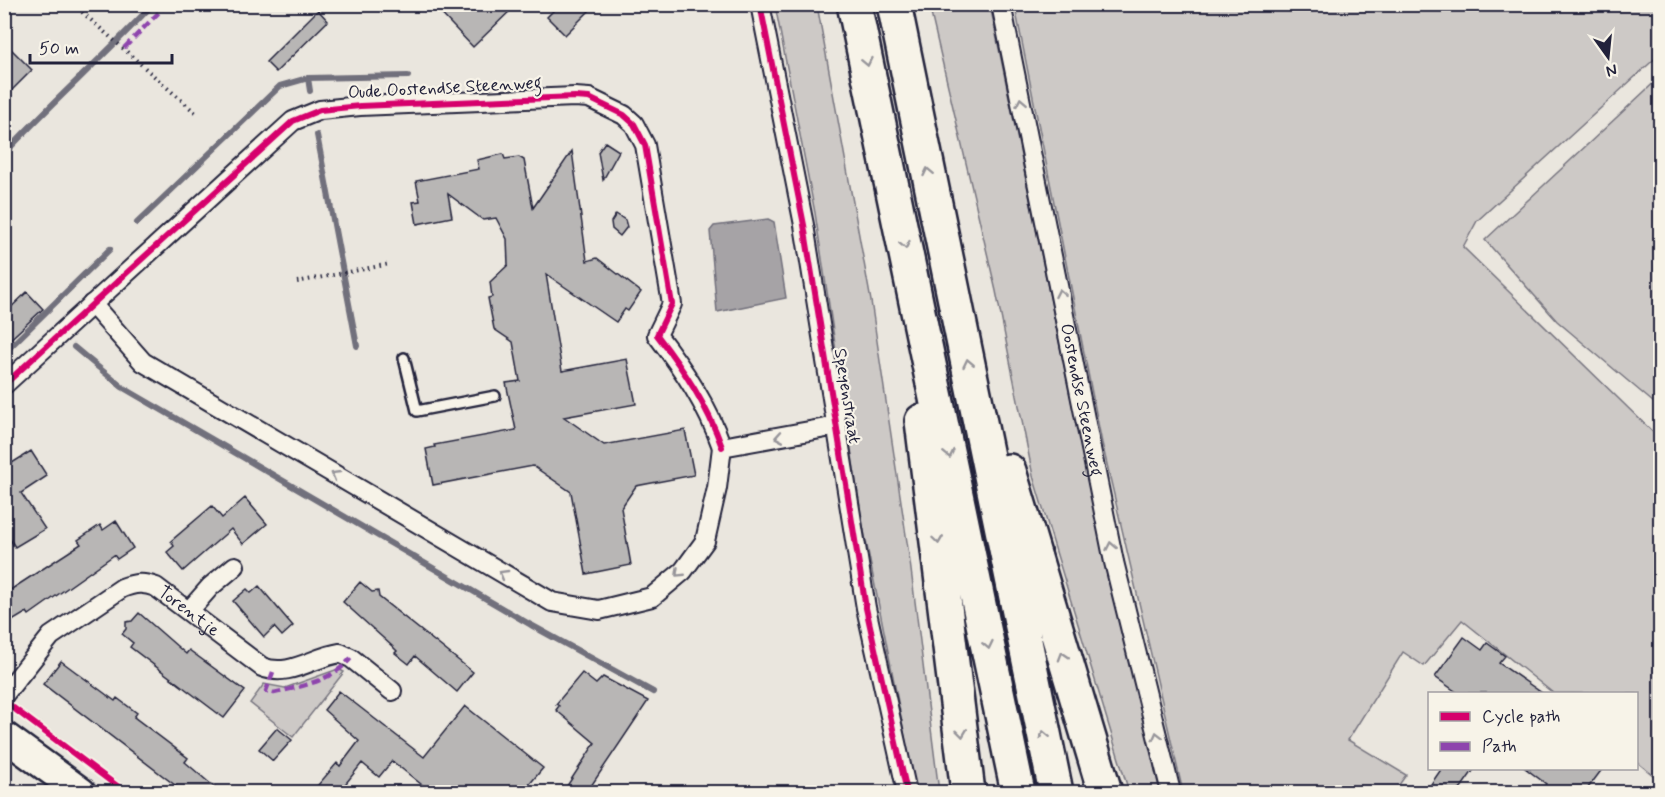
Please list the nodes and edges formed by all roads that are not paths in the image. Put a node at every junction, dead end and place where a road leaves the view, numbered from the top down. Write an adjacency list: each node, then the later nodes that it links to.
1 (760, 4): 11 (street, Speyenstraat)
2 (854, 4): 6 (highway, one-way to 6)
3 (894, 4): 10 (highway, one-way to 3)
4 (1001, 4): 24 (street, Oostendse Steenweg, one-way to 4)
5 (92, 304): 8 (street, Oude Oostendse Steenweg); 12 (street, Oude Oostendse Steenweg, one-way to 5); 12 (street, Oude Oostendse Steenweg)
6 (924, 336): 20 (highway, one-way to 20); 21 (highway, one-way to 21)
7 (404, 358): 9 (lane)
8 (4, 385)
9 (495, 396)
10 (980, 421): 22 (highway, one-way to 10); 23 (highway, one-way to 10)
11 (837, 426): 12 (street, one-way to 12); 19 (street, Speyenstraat)
12 (722, 447)
13 (235, 566): 14 (street)
14 (189, 611): 15 (street, Torentje); 16 (street, Torentje)
15 (392, 691)
16 (4, 695)
17 (4, 736): 18 (main road)
18 (81, 792)
19 (907, 792)
20 (968, 792)
21 (1018, 792)
22 (1056, 792)
23 (1104, 792)
24 (1171, 792)

